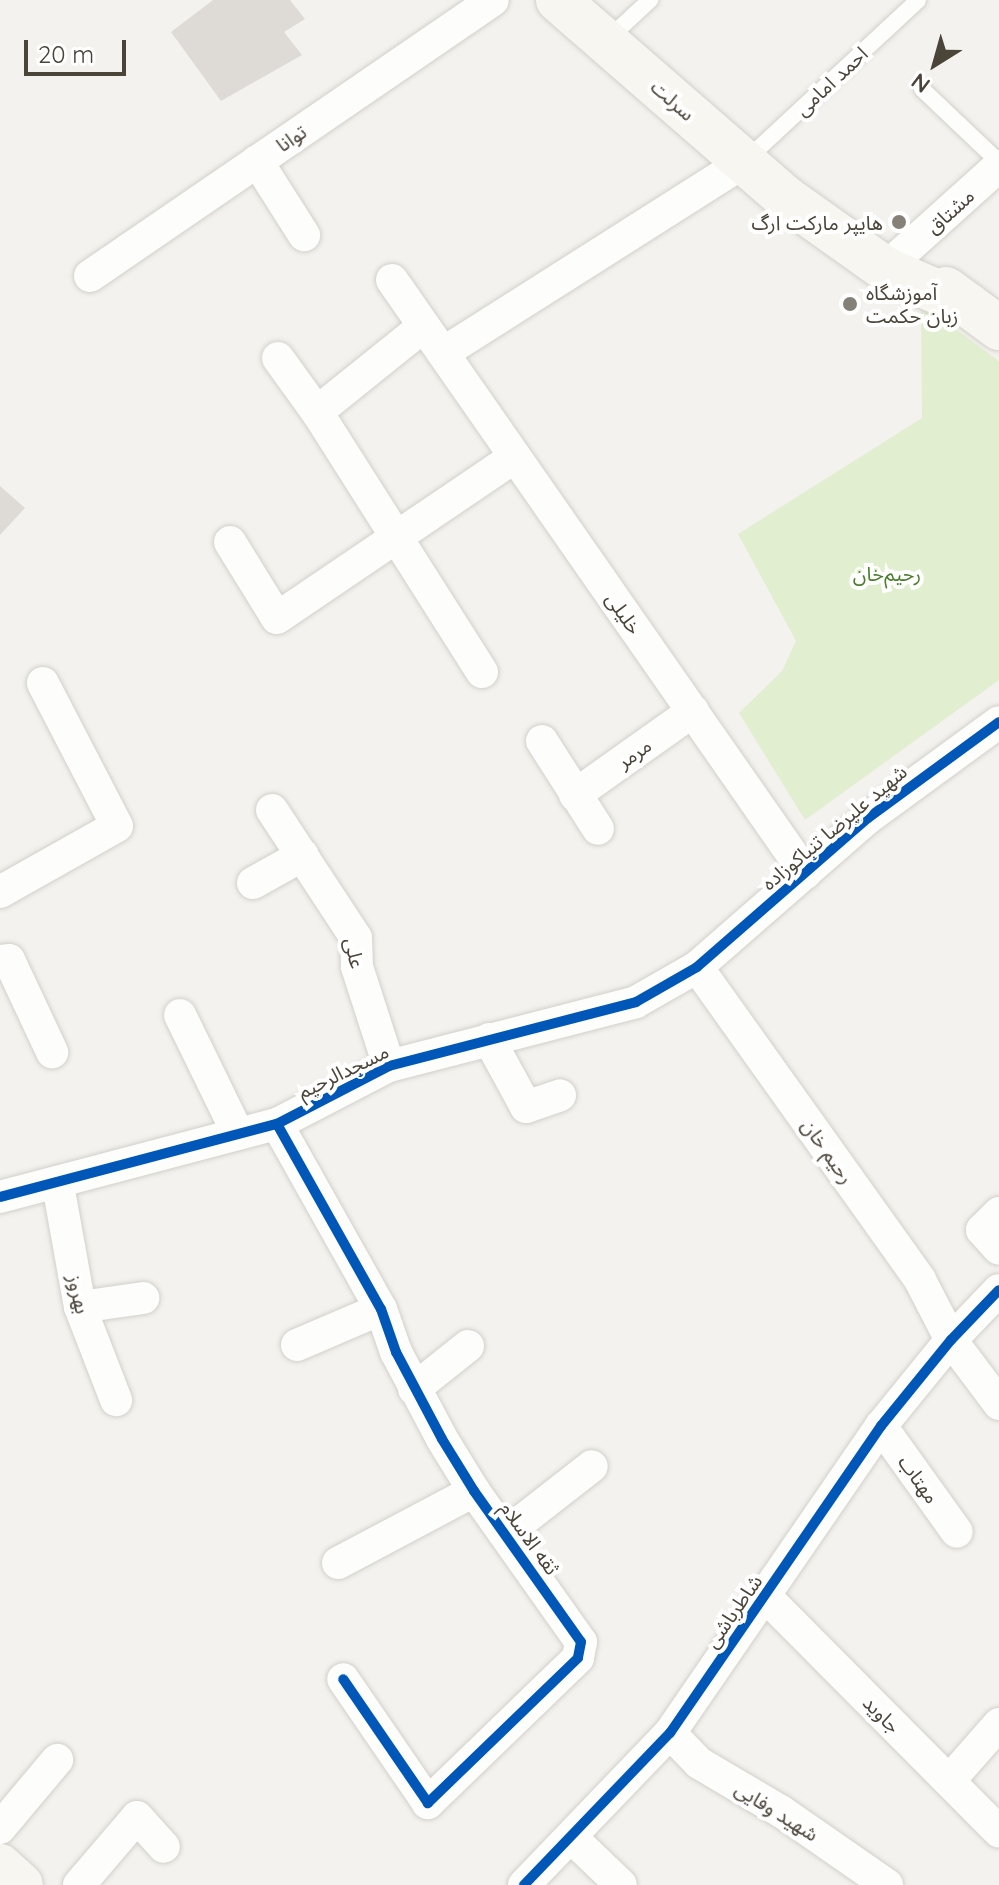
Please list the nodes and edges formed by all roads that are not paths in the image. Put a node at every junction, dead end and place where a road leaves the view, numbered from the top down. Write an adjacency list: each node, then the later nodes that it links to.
1 (493, 0): 7 (street, توانا)
2 (558, 0): 5 (street, سرلت)
3 (650, 0): 5 (lane)
4 (918, 0): 8 (lane, احمد امامی)
5 (606, 41): 8 (street, سرلت)
6 (922, 89): 9 (lane)
7 (257, 161): 10 (street); 12 (street, توانا)
8 (744, 162): 11 (street, سرلت); 16 (street)
9 (999, 164): 11 (street, مشتاق)
10 (304, 235)
11 (894, 263): 14 (street, سرلت)
12 (90, 276)
13 (392, 280): 15 (street, خلیلی)
14 (984, 316)
15 (424, 326): 16 (street, خلیلی); 18 (street)
16 (443, 353): 19 (street, خلیلی)
17 (278, 358): 18 (street)
18 (317, 412): 20 (street)
19 (515, 457): 20 (street); 24 (street, خلیلی)
20 (396, 538): 21 (street); 22 (street)
21 (230, 542)
22 (482, 672)
23 (43, 683): 33 (street)
24 (693, 711): 27 (street, مرمر); 31 (street, خلیلی)
25 (999, 722): 31 (street, شهید علیرضا تنباکوزاده)
26 (542, 741): 27 (street)
27 (575, 795): 29 (street)
28 (272, 810): 30 (street, علی)
29 (598, 829)
30 (303, 855): 32 (street); 39 (street, علی)
31 (805, 873): 35 (street, شهید علیرضا تنباکوزاده)
32 (253, 883)
33 (0, 892)
34 (0, 961): 38 (street)
35 (697, 967): 37 (street, مسجدالرحیم); 51 (street, رحیم خان)
36 (180, 1015): 42 (street)
37 (489, 1039): 39 (street, مسجدالرحیم); 40 (street)
38 (52, 1052)
39 (389, 1066): 41 (street, مسجدالرحیم)
40 (560, 1095)
41 (277, 1124): 42 (street, مسجدالرحیم); 50 (street, ثقه الاسلام)
42 (238, 1134): 43 (street, مسجدالرحیم)
43 (58, 1185): 44 (street, مسجدالرحیم); 49 (street, بهروز)
44 (0, 1197)
45 (999, 1213): 46 (street)
46 (999, 1249)
47 (999, 1290): 51 (street, شاطرباشی)
48 (143, 1298): 49 (street)
49 (80, 1307): 55 (street, بهروز)
50 (381, 1309): 52 (street); 54 (street, ثقه الاسلام)
51 (951, 1340): 56 (street, رحیم خان); 57 (street, شاطرباشی)
52 (297, 1345)
53 (468, 1346): 54 (street)
54 (414, 1389): 59 (street, ثقه الاسلام)
55 (116, 1400)
56 (999, 1404)
57 (881, 1426): 60 (street, مهتاب); 63 (street, شاطرباشی)
58 (592, 1466): 61 (street)
59 (474, 1491): 61 (street, ثقه الاسلام); 62 (street)
60 (957, 1532)
61 (505, 1534): 64 (street, ثقه الاسلام)
62 (338, 1563)
63 (765, 1596): 66 (street, شاطرباشی); 68 (street, جاوید)
64 (343, 1679)
65 (999, 1724): 68 (street)
66 (670, 1733): 71 (street, شاطرباشی); 78 (street, شهید وفایی)
67 (57, 1760): 69 (street)
68 (949, 1781): 70 (street, جاوید)
69 (0, 1828)
70 (999, 1832)
71 (571, 1837): 76 (street, شاطرباشی); 77 (street)
72 (164, 1847): 75 (street)
73 (0, 1866): 74 (street)
74 (21, 1885)
75 (79, 1885)
76 (524, 1885)
77 (621, 1885)
78 (887, 1885)

